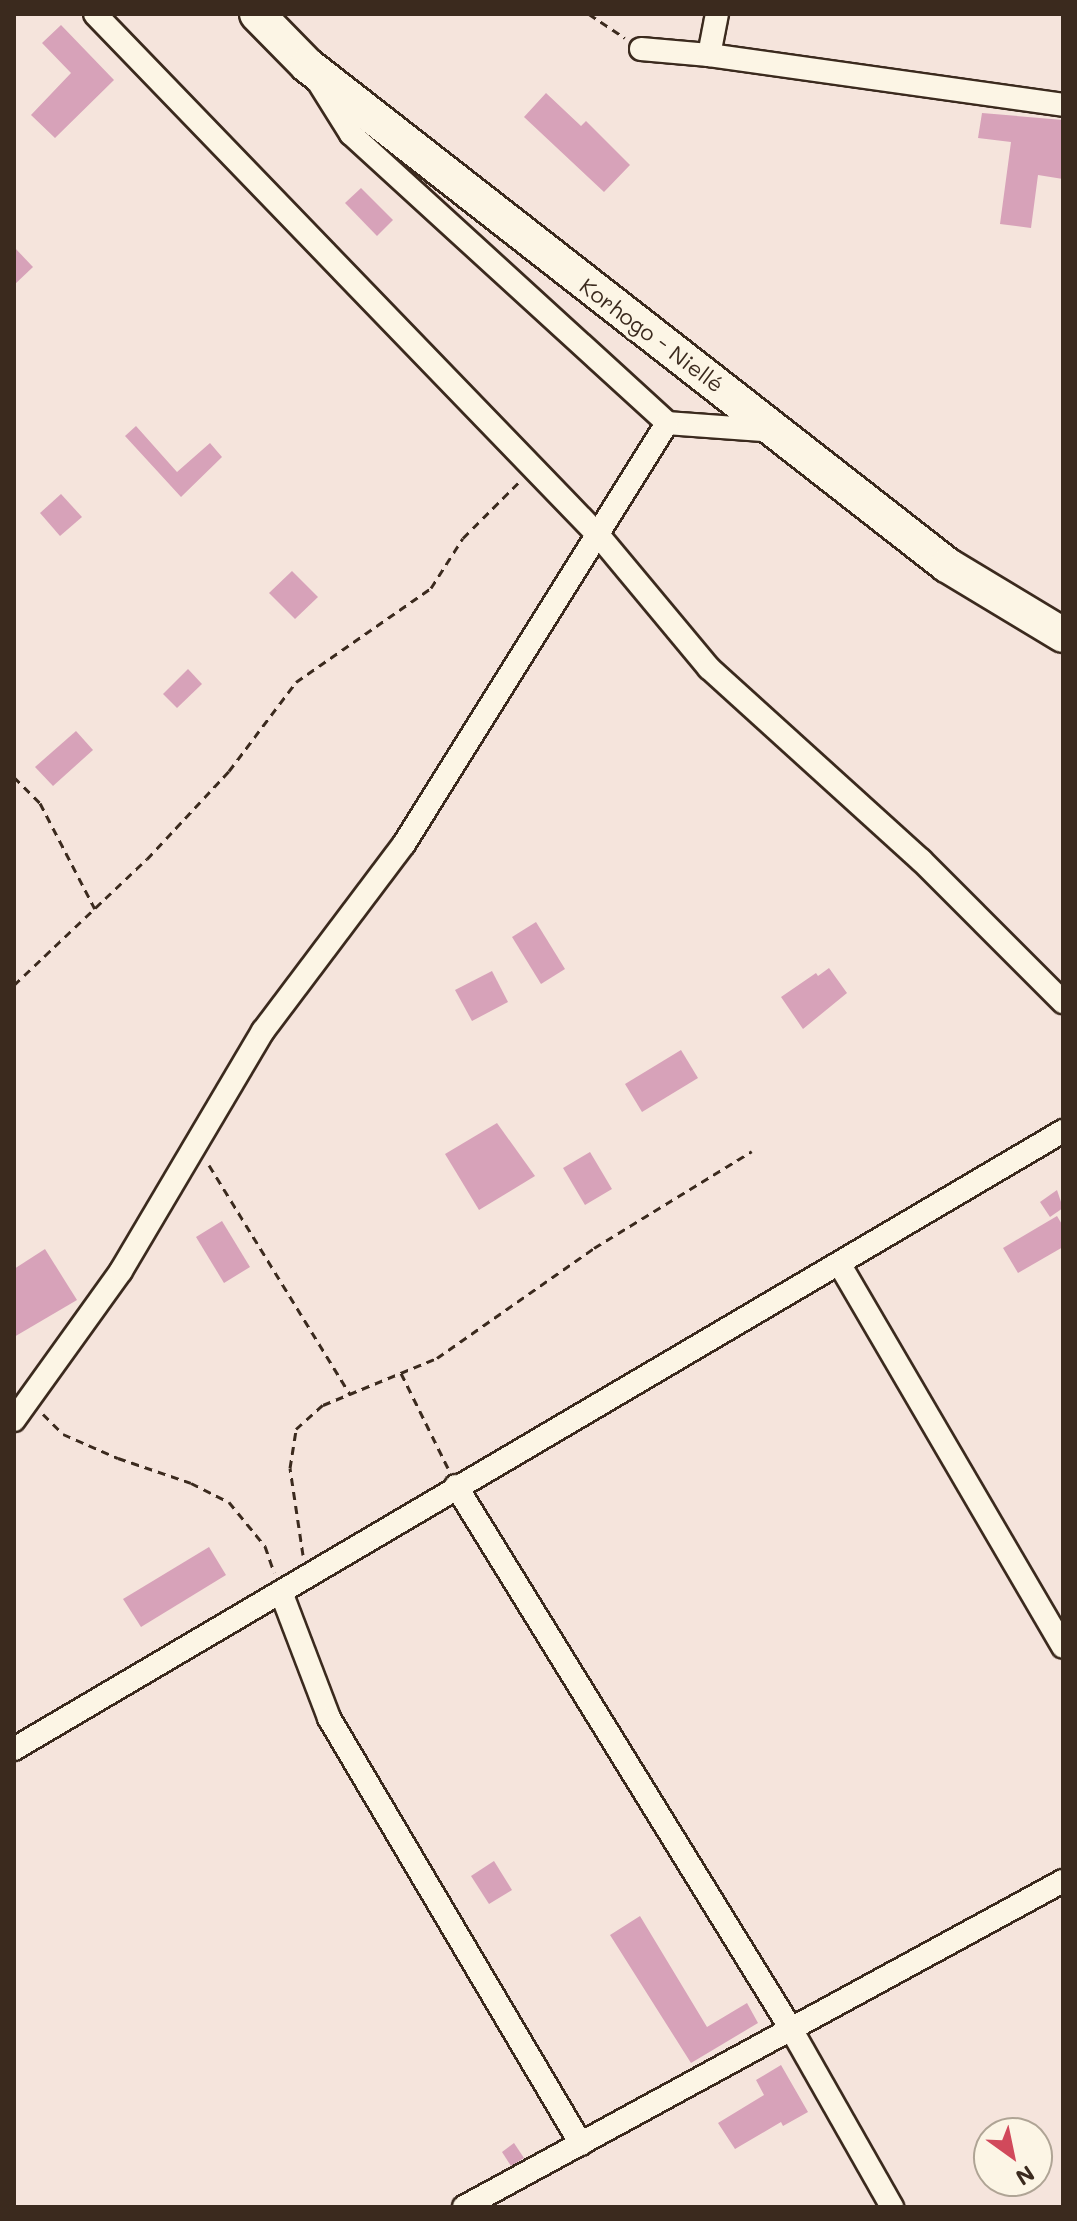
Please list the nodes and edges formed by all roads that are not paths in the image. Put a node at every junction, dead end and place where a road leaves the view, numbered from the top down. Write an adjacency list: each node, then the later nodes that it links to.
1 (95, 14): 10 (street)
2 (257, 14): 6 (main road, Korhogo - Niellé)
3 (717, 14): 5 (street)
4 (641, 49): 5 (street)
5 (709, 55): 7 (street)
6 (307, 65): 8 (street); 9 (main road, Korhogo - Niellé)
7 (1063, 105)
8 (667, 423): 9 (street); 10 (street)
9 (780, 432): 11 (main road, Korhogo - Niellé)
10 (599, 536): 12 (street); 15 (street)
11 (1063, 635)
12 (1063, 1002)
13 (1063, 1131): 14 (street)
14 (840, 1265): 16 (street); 18 (street)
15 (14, 1420)
16 (456, 1486): 17 (street); 21 (street)
17 (281, 1592): 19 (street); 22 (street)
18 (1063, 1647)
19 (14, 1749)
20 (1063, 1881): 21 (street)
21 (791, 2029): 22 (street); 24 (street)
22 (581, 2144): 23 (street)
23 (464, 2207)
24 (892, 2207)

